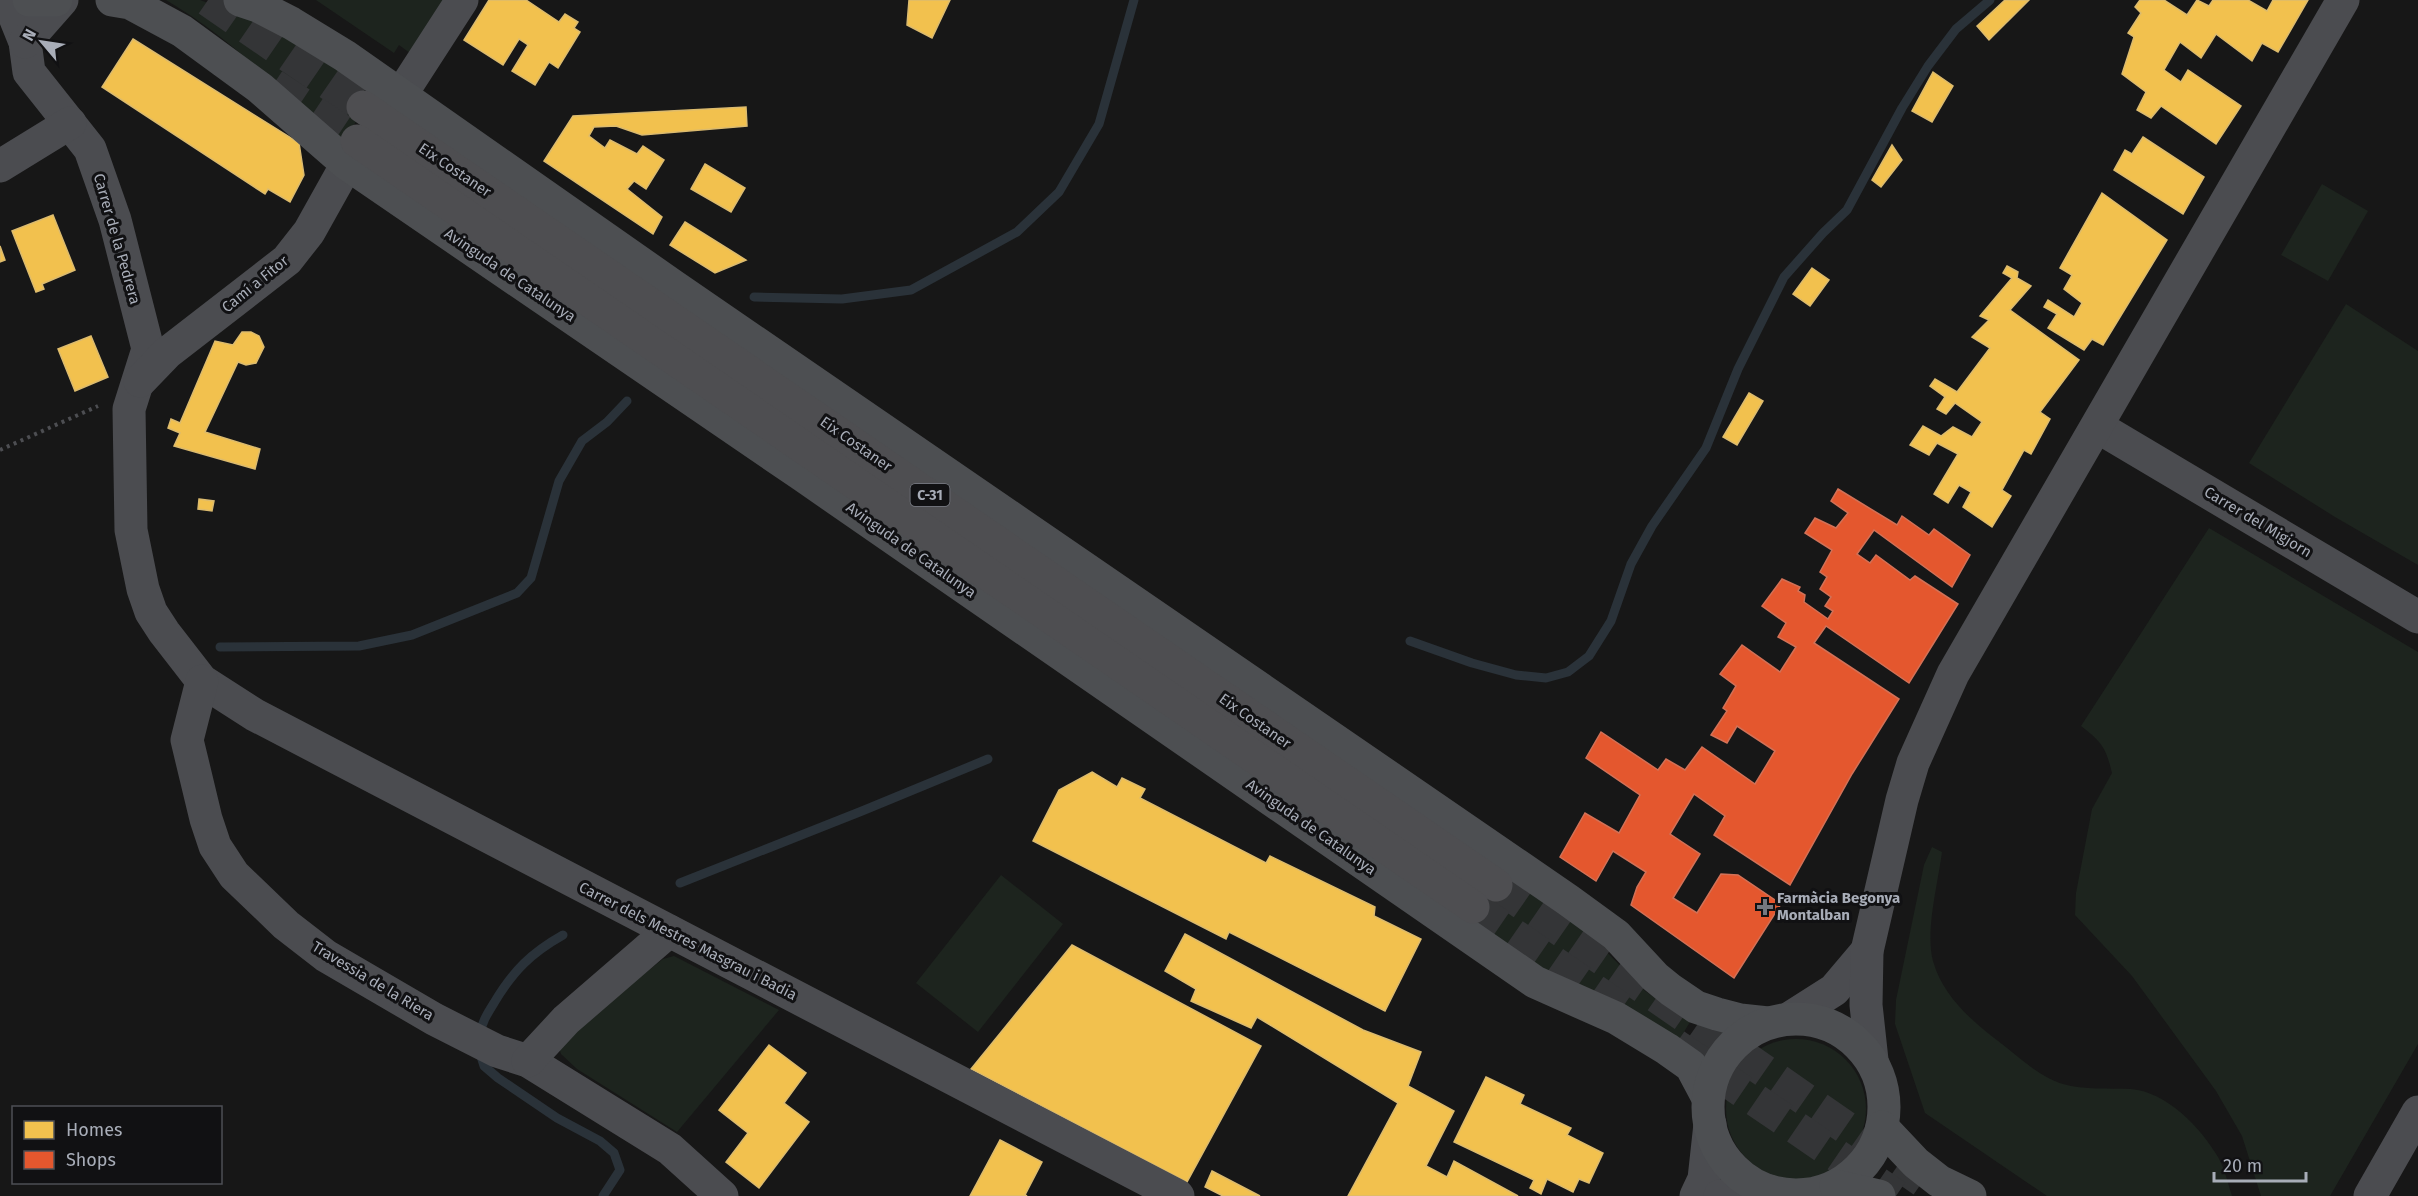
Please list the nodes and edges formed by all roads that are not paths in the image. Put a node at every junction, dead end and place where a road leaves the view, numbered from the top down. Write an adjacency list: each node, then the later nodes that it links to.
1 (9, 0): 9 (street, Carrer de la Pedrera)
2 (28, 0): 3 (main road)
3 (57, 0)
4 (63, 0): 9 (street)
5 (112, 0): 13 (main road, Avinguda de Catalunya)
6 (240, 0): 10 (main road)
7 (462, 0): 10 (street)
8 (2343, 0): 16 (street)
9 (25, 42): 12 (street, Carrer de la Pedrera)
10 (400, 96): 23 (main road)
11 (363, 107): 19 (highway, Eix Costaner / C-31)
12 (70, 123): 14 (street); 15 (street, Carrer de la Pedrera)
13 (352, 153): 15 (street, Camí a Fitor); 20 (highway, Eix Costaner / C-31); 26 (main road, Avinguda de Catalunya)
14 (0, 166)
15 (137, 383): 18 (street)
16 (2098, 428): 17 (street, Carrer del Migjorn); 22 (street)
17 (2418, 617)
18 (202, 681): 21 (street, Carrer dels Mestres Masgrau i Badia); 25 (street, Travessia de la Riera)
19 (1496, 885)
20 (1473, 908)
21 (669, 931): 25 (street); 32 (street, Carrer dels Mestres Masgrau i Badia)
22 (1868, 951): 23 (street); 24 (street)
23 (1779, 1021): 24 (main road); 26 (main road)
24 (1872, 1060): 28 (main road)
25 (528, 1061): 31 (street, Travessia de la Riera)
26 (1709, 1111): 30 (main road); 33 (street)
27 (2415, 1123): 37 (street)
28 (1882, 1127): 29 (main road); 36 (main road)
29 (1836, 1186): 30 (main road); 35 (main road)
30 (1769, 1191): 34 (street)
31 (722, 1196)
32 (1178, 1196)
33 (1696, 1196)
34 (1720, 1196)
35 (1879, 1196)
36 (1970, 1196)
37 (2370, 1196)

